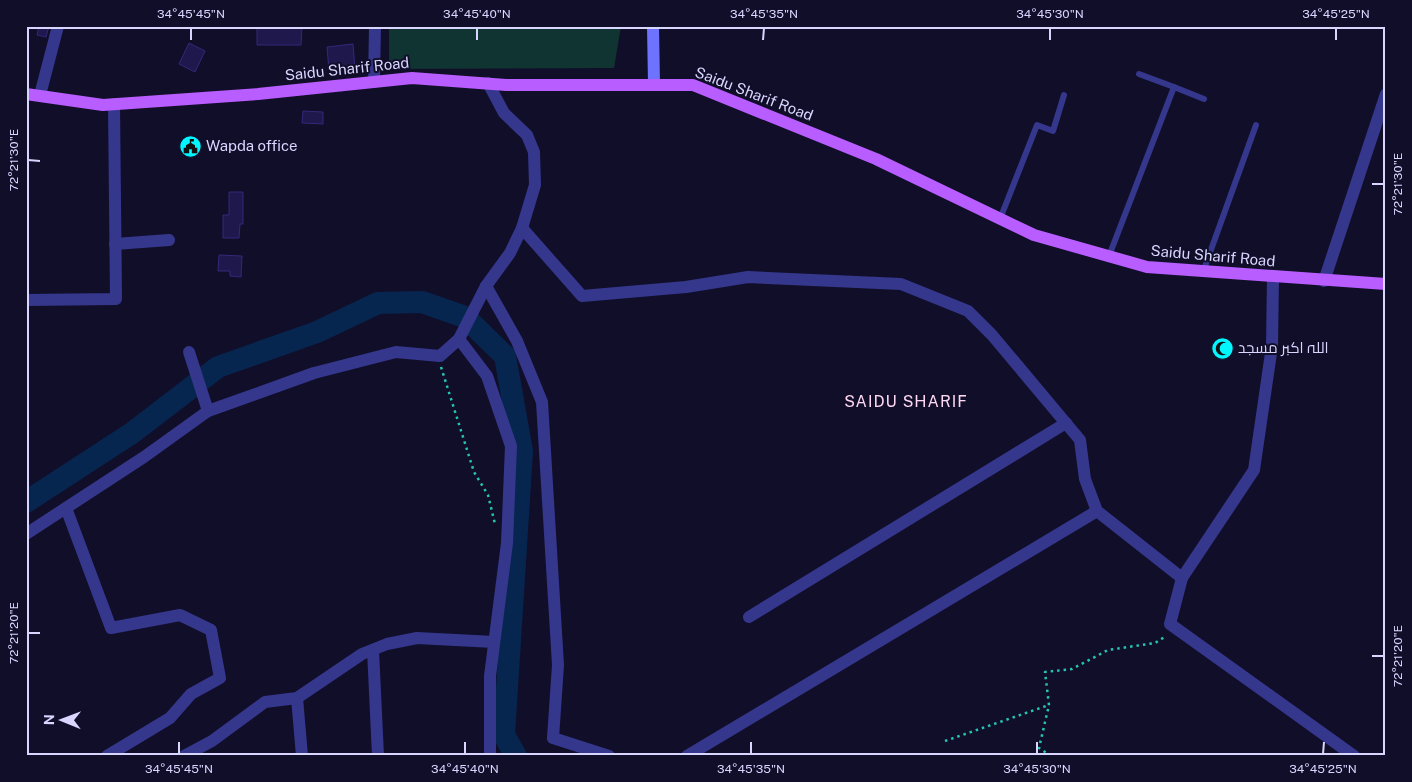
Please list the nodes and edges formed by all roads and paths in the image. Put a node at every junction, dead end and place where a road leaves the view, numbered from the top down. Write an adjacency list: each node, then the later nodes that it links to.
1 (58, 26): 11 (street)
2 (375, 26): 5 (street)
3 (653, 26): 7 (street)
4 (1139, 74): 8 (lane)
5 (374, 82): 6 (main road, Saidu Sharif Road); 14 (main road, Saidu Sharif Road)
6 (488, 83): 7 (main road, Saidu Sharif Road); 17 (street)
7 (654, 84): 16 (main road, Saidu Sharif Road)
8 (1174, 86): 13 (lane); 20 (lane)
9 (26, 94): 11 (main road, Saidu Sharif Road)
10 (1386, 94): 23 (street)
11 (40, 95): 14 (main road, Saidu Sharif Road)
12 (1064, 95): 16 (lane)
13 (1204, 99)
14 (114, 104): 19 (street)
15 (1256, 125): 21 (lane)
16 (1000, 219): 20 (main road, Saidu Sharif Road)
17 (522, 228): 25 (street); 31 (street)
18 (169, 240): 19 (street)
19 (115, 244): 26 (street)
20 (1109, 256): 21 (main road, Saidu Sharif Road)
21 (1203, 272): 22 (main road, Saidu Sharif Road)
22 (1273, 277): 23 (main road, Saidu Sharif Road); 36 (street)
23 (1324, 281): 24 (main road, Saidu Sharif Road)
24 (1386, 284)
25 (486, 287): 27 (street); 49 (street)
26 (26, 300)
27 (459, 338): 29 (street); 39 (street)
28 (188, 352): 30 (street)
29 (440, 356): 30 (street); 34 (path)
30 (208, 411): 32 (street)
31 (1066, 422): 33 (street); 37 (street)
32 (66, 508): 35 (street); 44 (street)
33 (1097, 510): 36 (street); 50 (street)
34 (495, 526)
35 (26, 534)
36 (1182, 578): 38 (street)
37 (749, 616)
38 (1177, 629): 42 (path); 52 (street)
39 (494, 642): 40 (street); 48 (street)
40 (373, 650): 41 (street); 47 (street)
41 (298, 698): 45 (street); 46 (street)
42 (1049, 705): 43 (path); 51 (path)
43 (945, 741)
44 (108, 756)
45 (184, 756)
46 (302, 756)
47 (378, 756)
48 (490, 756)
49 (609, 756)
50 (687, 756)
51 (1051, 756)
52 (1354, 756)

